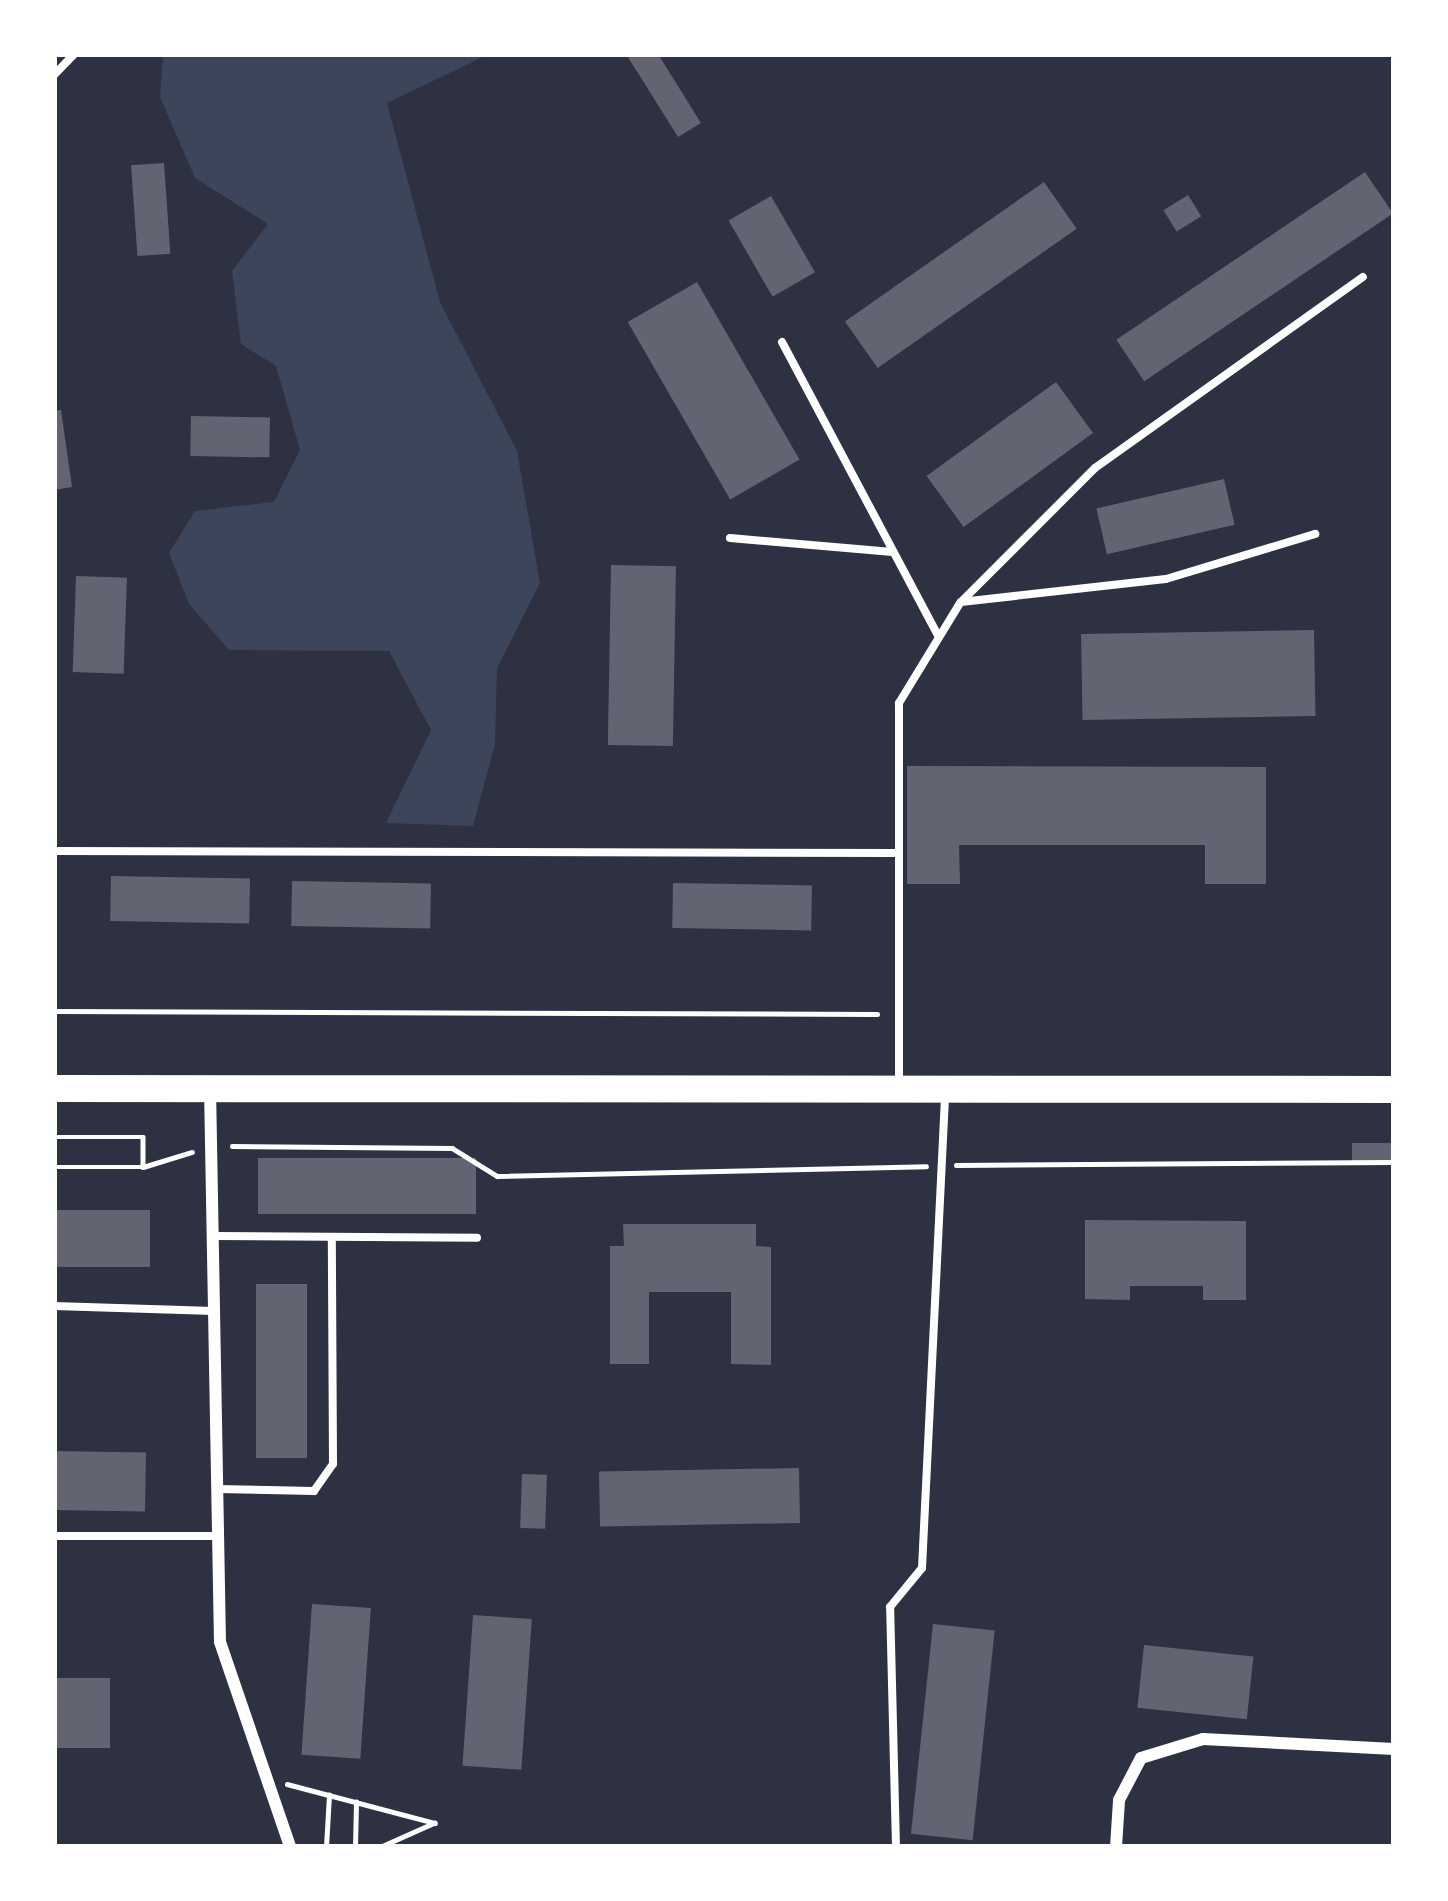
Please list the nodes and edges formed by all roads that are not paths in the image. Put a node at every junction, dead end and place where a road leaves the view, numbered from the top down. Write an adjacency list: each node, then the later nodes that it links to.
1 (74, 54): 2 (lane)
2 (54, 75)
3 (1363, 277): 8 (lane)
4 (782, 342): 7 (lane)
5 (1316, 534): 8 (lane)
6 (730, 538): 7 (lane)
7 (894, 552): 9 (lane)
8 (960, 603): 9 (lane)
9 (939, 637): 11 (lane)
10 (54, 851): 11 (lane)
11 (899, 853): 12 (lane)
12 (899, 1086): 13 (highway); 15 (highway)
13 (945, 1086): 16 (highway); 27 (lane)
14 (54, 1088): 15 (highway)
15 (210, 1088): 17 (street)
16 (1394, 1089)
17 (213, 1236): 18 (lane); 21 (street)
18 (332, 1237): 19 (lane); 22 (lane)
19 (477, 1238)
20 (54, 1306): 21 (lane)
21 (214, 1311): 22 (street)
22 (217, 1489): 23 (street)
23 (218, 1536): 24 (lane); 26 (street)
24 (54, 1537)
25 (1394, 1749): 28 (street)
26 (290, 1847)
27 (896, 1847)
28 (1116, 1847)

